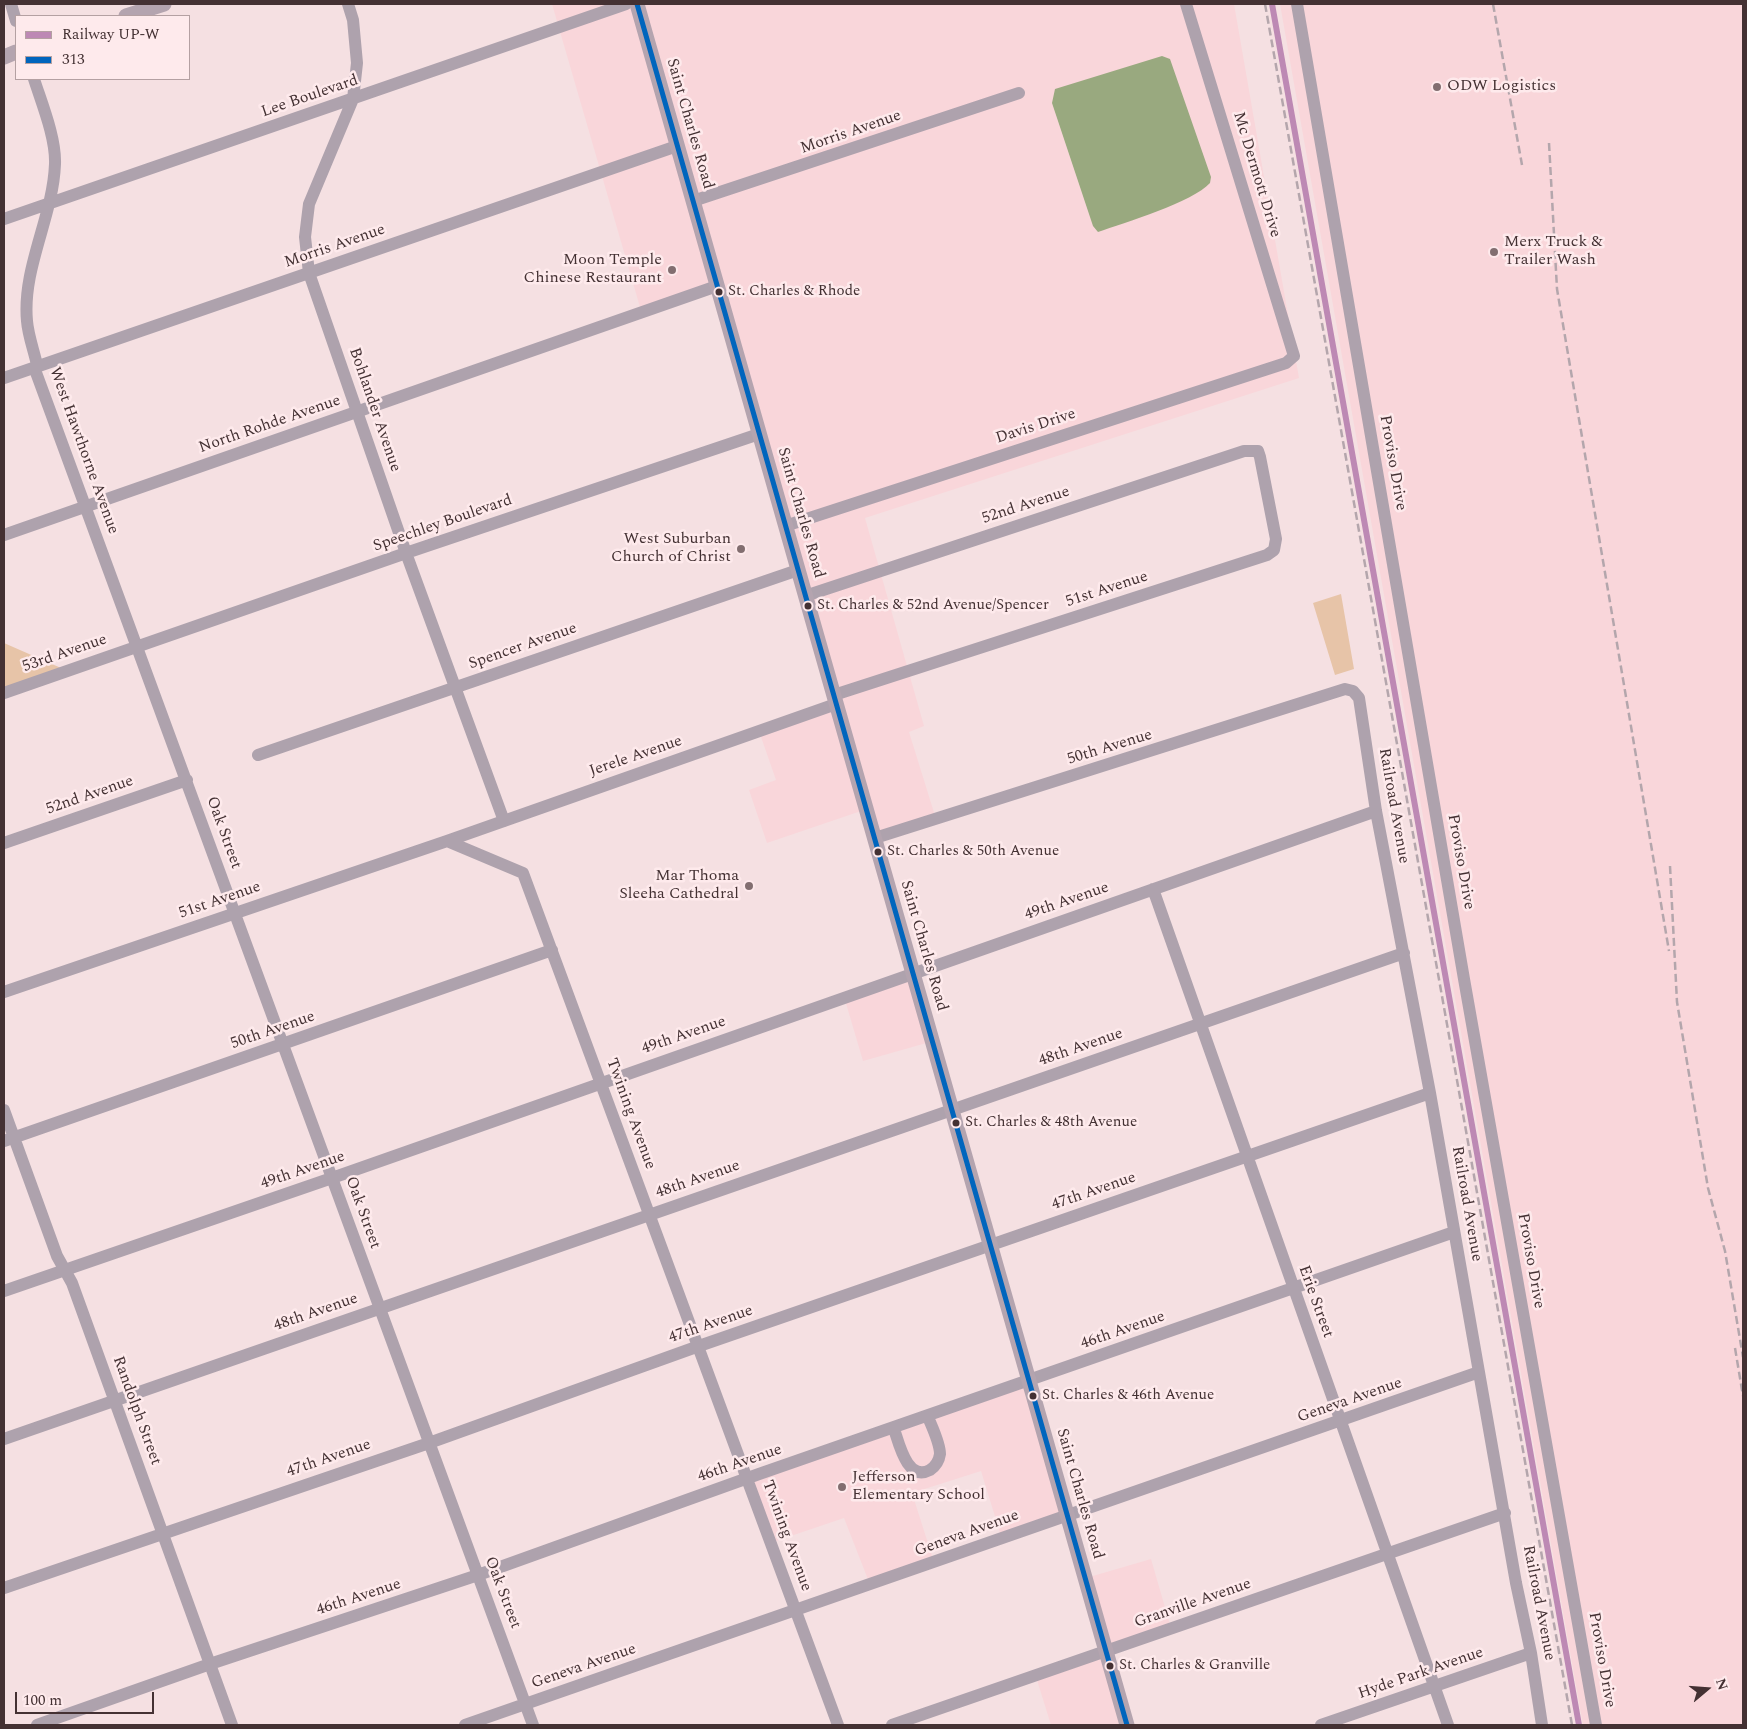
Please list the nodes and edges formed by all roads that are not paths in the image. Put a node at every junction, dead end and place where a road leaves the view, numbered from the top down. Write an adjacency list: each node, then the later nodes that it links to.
1 (11, 4): 9 (street)
2 (164, 4): 8 (main road)
3 (348, 4): 12 (street, Bohlander Avenue)
4 (626, 4): 12 (street, Lee Boulevard)
5 (637, 4): 13 (main road, Saint Charles Road)
6 (1186, 4): 19 (street, Mc Dermott Drive)
7 (1297, 4): 98 (street, Proviso Drive)
8 (129, 15)
9 (15, 18)
10 (34, 80): 15 (street, West Hawthorne Avenue)
11 (1019, 93): 14 (street, Morris Avenue)
12 (353, 99): 15 (street, Lee Boulevard); 17 (street, Bohlander Avenue)
13 (678, 146): 14 (main road, Saint Charles Road); 17 (street, Morris Avenue)
14 (693, 202): 18 (main road, Saint Charles Road)
15 (49, 204): 16 (street, Lee Boulevard); 20 (street, West Hawthorne Avenue)
16 (4, 219)
17 (309, 273): 20 (street, Morris Avenue); 22 (street, Bohlander Avenue)
18 (717, 286): 22 (street, North Rohde Avenue); 23 (main road, Saint Charles Road)
19 (1294, 356): 26 (street, Davis Drive)
20 (34, 367): 21 (street, Morris Avenue); 25 (street, West Hawthorne Avenue)
21 (4, 378)
22 (356, 412): 25 (street, North Rohde Avenue); 28 (street, Bohlander Avenue)
23 (759, 434): 26 (main road, Saint Charles Road); 28 (street, Speechley Boulevard)
24 (1258, 450): 30 (street, 52nd Avenue); 35 (street, 51st Avenue)
25 (86, 506): 27 (street, North Rohde Avenue); 31 (street, West Hawthorne Avenue)
26 (785, 526): 29 (main road, Saint Charles Road)
27 (4, 535)
28 (406, 553): 31 (street, Speechley Boulevard); 32 (street, Bohlander Avenue)
29 (798, 570): 30 (main road, Saint Charles Road); 32 (street, Spencer Avenue)
30 (805, 596): 35 (main road, Saint Charles Road)
31 (138, 646): 34 (street, 53rd Avenue); 36 (street, West Hawthorne Avenue)
32 (456, 687): 37 (street, Spencer Avenue); 40 (street, Bohlander Avenue)
33 (1353, 691): 39 (street, Railroad Avenue); 41 (street, 50th Avenue)
34 (4, 693)
35 (835, 699): 40 (street, Jerele Avenue); 41 (main road, Saint Charles Road)
36 (161, 712): 38 (street, Oak Street)
37 (258, 755)
38 (186, 780): 43 (street, 52nd Avenue); 45 (street, Oak Street)
39 (1376, 811): 44 (street, 49th Avenue); 47 (street, Railroad Avenue)
40 (504, 821): 42 (street, Jerele Avenue)
41 (875, 838): 48 (main road, Saint Charles Road)
42 (447, 841): 45 (street, 51st Avenue); 46 (street, Twining Avenue)
43 (4, 844)
44 (1153, 889): 48 (street, 49th Avenue); 50 (street, Erie Street)
45 (235, 913): 49 (street, 51st Avenue); 51 (street, Oak Street)
46 (552, 950): 51 (street, 50th Avenue); 52 (street, Twining Avenue)
47 (1404, 953): 50 (street, 48th Avenue); 53 (street, Railroad Avenue)
48 (913, 974): 52 (street, 49th Avenue); 55 (main road, Saint Charles Road)
49 (4, 992)
50 (1199, 1023): 55 (street, 48th Avenue); 57 (street, Erie Street)
51 (284, 1045): 56 (street, 50th Avenue); 58 (street, Oak Street)
52 (601, 1082): 58 (street, 49th Avenue); 59 (street, Twining Avenue)
53 (1430, 1093): 57 (street, 47th Avenue); 60 (street, Railroad Avenue)
54 (4, 1110): 56 (street, Randolph Street)
55 (952, 1111): 59 (street, 48th Avenue); 61 (main road, Saint Charles Road)
56 (9, 1139): 62 (street, Randolph Street)
57 (1246, 1156): 61 (street, 47th Avenue); 63 (street, Erie Street)
58 (332, 1178): 62 (street, 49th Avenue); 65 (street, Oak Street)
59 (650, 1214): 65 (street, 48th Avenue); 66 (street, Twining Avenue)
60 (1454, 1232): 63 (street, 46th Avenue); 67 (street, Railroad Avenue)
61 (990, 1245): 66 (street, 47th Avenue); 68 (main road, Saint Charles Road)
62 (65, 1269): 64 (street, 49th Avenue); 69 (street, Randolph Street)
63 (1292, 1288): 68 (street, 46th Avenue); 71 (street, Erie Street)
64 (4, 1290)
65 (380, 1308): 69 (street, 48th Avenue); 74 (street, Oak Street)
66 (699, 1346): 74 (street, 47th Avenue); 75 (street, Twining Avenue)
67 (1479, 1372): 71 (street, Geneva Avenue); 76 (street, Railroad Avenue)
68 (1029, 1381): 70 (street, 46th Avenue); 77 (main road, Saint Charles Road)
69 (114, 1401): 73 (street, 48th Avenue); 78 (street, Randolph Street)
70 (928, 1417): 72 (street, 46th Avenue); 72 (street)
71 (1340, 1422): 77 (street, Geneva Avenue); 79 (street, Erie Street)
72 (894, 1429): 75 (street, 46th Avenue)
73 (4, 1439)
74 (429, 1443): 78 (street, 47th Avenue); 80 (street, Oak Street)
75 (747, 1478): 80 (street, 46th Avenue); 82 (street, Twining Avenue)
76 (1505, 1513): 79 (street, Granville Avenue); 84 (street, Railroad Avenue)
77 (1068, 1516): 82 (street, Geneva Avenue); 83 (main road, Saint Charles Road)
78 (163, 1532): 81 (street, 47th Avenue); 85 (street, Randolph Street)
79 (1387, 1554): 83 (street, Granville Avenue); 86 (street, Erie Street)
80 (478, 1575): 85 (street, 46th Avenue); 87 (street, Oak Street)
81 (4, 1588)
82 (796, 1611): 87 (street, Geneva Avenue); 92 (street, Twining Avenue)
83 (1106, 1652): 93 (street, Granville Avenue); 94 (main road, Saint Charles Road)
84 (1531, 1653): 86 (street, Hyde Park Avenue); 97 (street, Railroad Avenue)
85 (210, 1664): 88 (street, 46th Avenue); 89 (street, Randolph Street)
86 (1434, 1686): 95 (street, Hyde Park Avenue); 96 (street, Erie Street)
87 (526, 1704): 90 (street, Geneva Avenue); 91 (street, Oak Street)
88 (37, 1725)
89 (232, 1725)
90 (465, 1725)
91 (533, 1725)
92 (838, 1725)
93 (892, 1725)
94 (1127, 1725)
95 (1321, 1725)
96 (1448, 1725)
97 (1542, 1725)
98 (1596, 1725)

